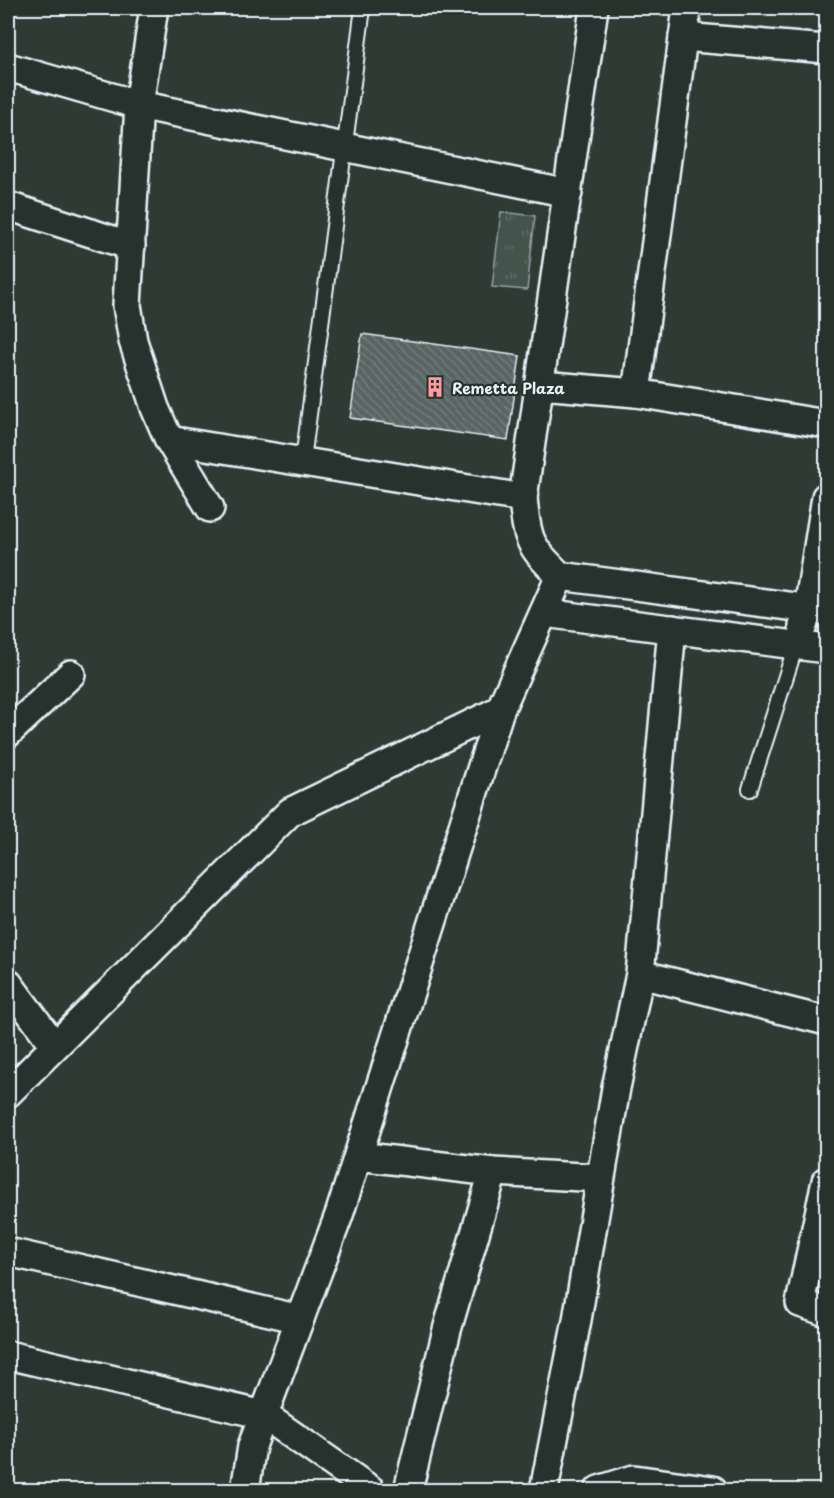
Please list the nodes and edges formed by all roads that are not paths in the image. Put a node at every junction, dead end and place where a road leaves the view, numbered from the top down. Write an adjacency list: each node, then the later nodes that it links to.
1 (154, 8): 8 (street)
2 (363, 8): 9 (lane)
3 (594, 8): 10 (street)
4 (687, 8): 5 (street)
5 (683, 37): 6 (street); 14 (street)
6 (826, 50)
7 (8, 67): 8 (street)
8 (139, 105): 9 (street); 12 (street)
9 (344, 147): 10 (street); 17 (lane)
10 (568, 192): 13 (street)
11 (8, 206): 12 (street)
12 (131, 246): 16 (street)
13 (541, 385): 14 (street); 19 (street)
14 (636, 393): 15 (street)
15 (826, 424)
16 (170, 440): 17 (street); 20 (street)
17 (303, 460): 19 (street)
18 (826, 497): 22 (street)
19 (523, 498): 21 (street)
20 (210, 508)
21 (560, 576): 22 (street); 23 (street)
22 (817, 610): 25 (street)
23 (544, 613): 24 (street); 28 (street)
24 (672, 629): 25 (street); 31 (street)
25 (796, 645): 26 (street); 30 (lane)
26 (826, 649)
27 (71, 674): 29 (street)
28 (500, 710): 34 (street); 36 (street)
29 (8, 733)
30 (750, 789)
31 (640, 974): 33 (street); 38 (street)
32 (8, 983): 34 (street)
33 (826, 1021)
34 (54, 1045): 35 (street)
35 (8, 1093)
36 (358, 1156): 37 (street); 42 (street)
37 (493, 1172): 38 (street); 47 (street)
38 (600, 1178): 48 (street)
39 (826, 1181): 41 (street)
40 (8, 1252): 42 (street)
41 (826, 1312)
42 (300, 1319): 44 (street)
43 (8, 1355): 44 (street)
44 (264, 1416): 45 (street); 46 (street)
45 (245, 1491)
46 (370, 1491)
47 (408, 1491)
48 (544, 1491)
49 (599, 1491): 50 (street)
50 (713, 1491)

